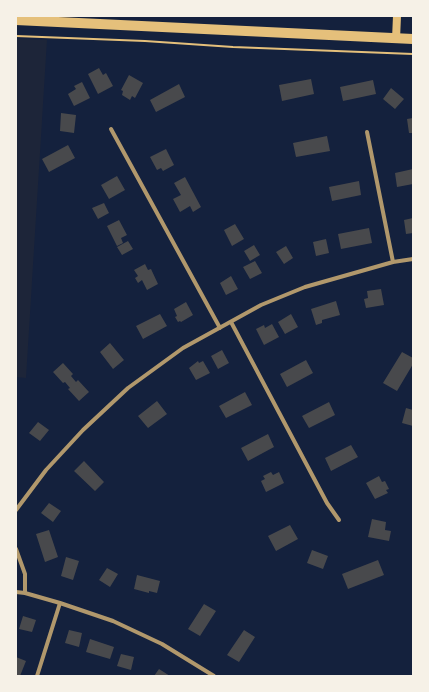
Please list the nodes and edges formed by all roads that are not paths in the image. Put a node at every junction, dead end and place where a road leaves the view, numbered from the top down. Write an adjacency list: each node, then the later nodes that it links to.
1 (397, 16): 3 (main road)
2 (16, 20): 3 (main road)
3 (396, 38): 4 (main road)
4 (413, 39)
5 (111, 128): 10 (street)
6 (367, 132): 8 (street)
7 (413, 259): 8 (street)
8 (393, 262): 9 (street)
9 (231, 322): 10 (street); 12 (street)
10 (220, 328): 11 (street)
11 (16, 510)
12 (338, 520)
13 (16, 549): 15 (street)
14 (16, 592): 15 (street)
15 (25, 593): 16 (street)
16 (60, 603): 17 (street); 18 (street)
17 (37, 676)
18 (214, 676)

